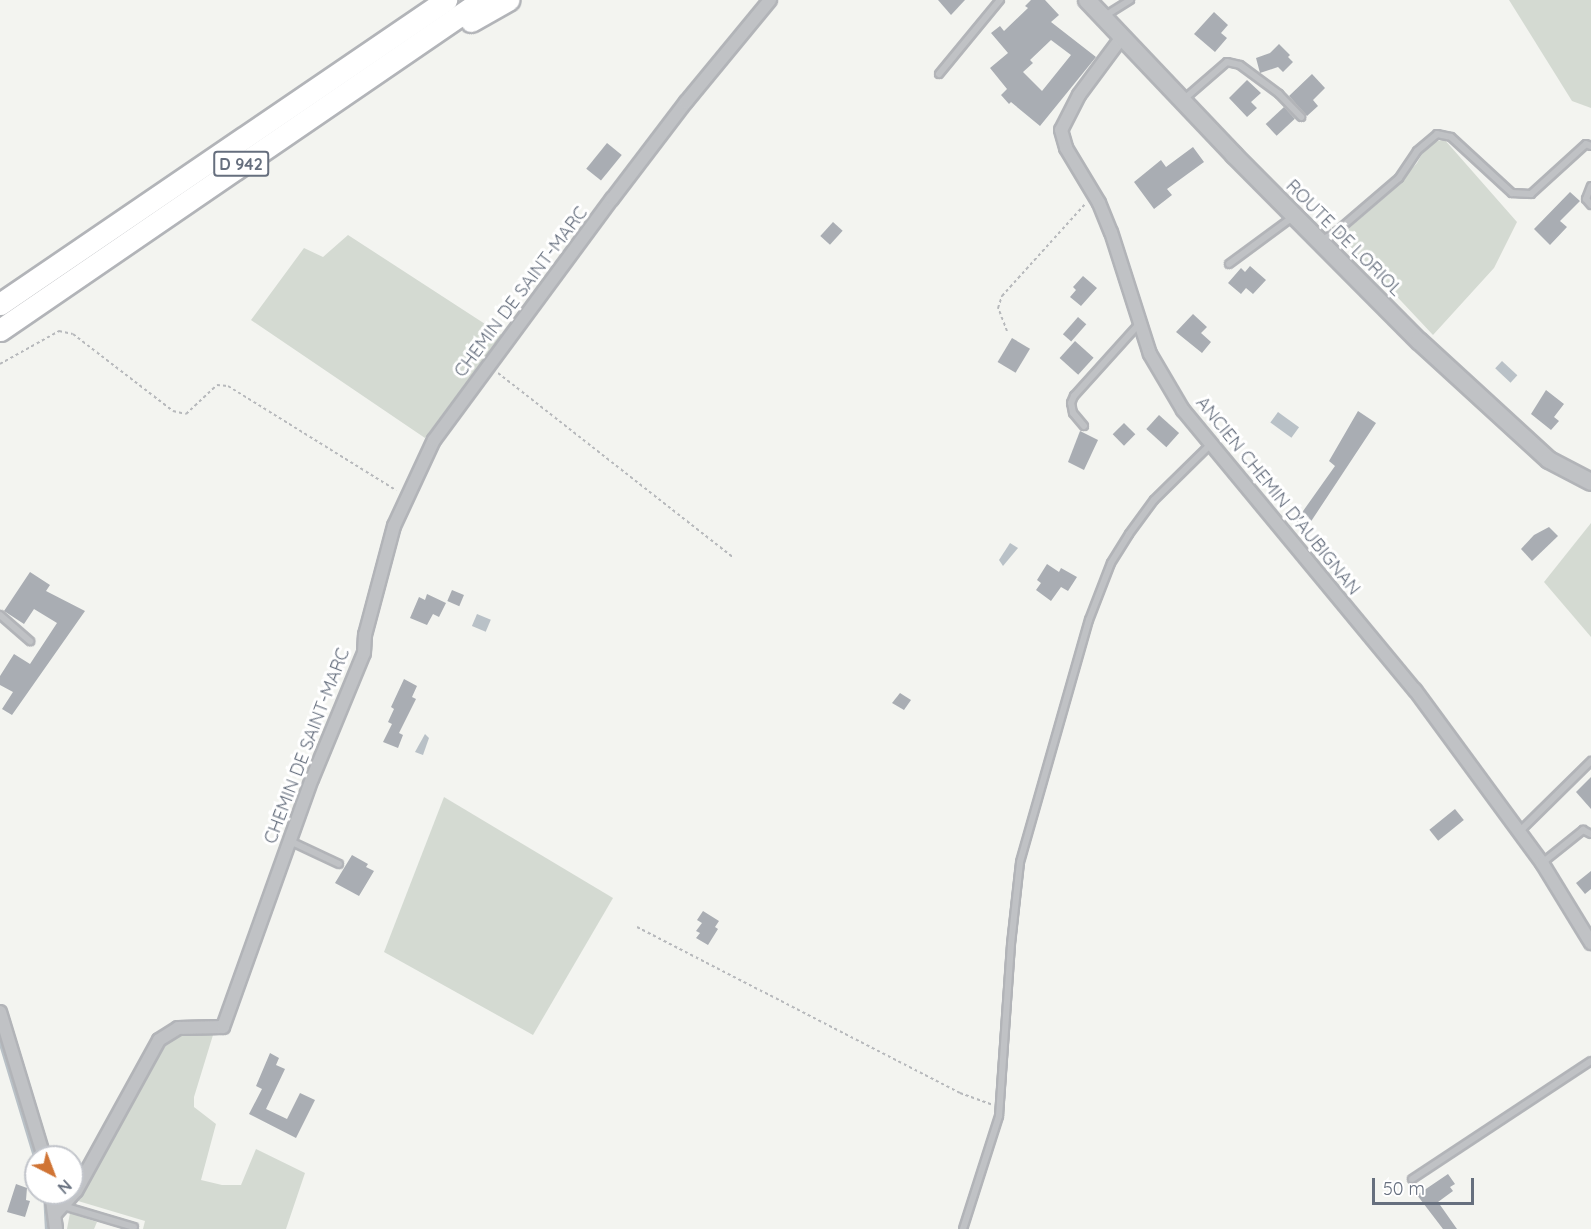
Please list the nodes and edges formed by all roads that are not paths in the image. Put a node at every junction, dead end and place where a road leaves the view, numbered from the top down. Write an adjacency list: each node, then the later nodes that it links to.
1 (437, 0): 11 (highway, D 942)
2 (446, 0): 11 (highway, D 942)
3 (482, 0): 11 (highway, D 942)
4 (508, 0): 11 (highway, D 942)
5 (770, 0): 32 (street, CHEMIN DE SAINT-MARC)
6 (999, 0): 12 (lane)
7 (1087, 0): 9 (street, ROUTE DE LORIOL)
8 (1130, 0): 9 (lane)
9 (1103, 17): 10 (street, ROUTE DE LORIOL)
10 (1122, 37): 13 (street, ROUTE DE LORIOL); 22 (street, ANCIEN CHEMIN D'AUBIGNAN)
11 (368, 65): 21 (highway, D 942); 23 (highway, D 942)
12 (939, 74)
13 (1182, 101): 14 (lane); 18 (street, ROUTE DE LORIOL)
14 (1301, 117)
15 (1591, 146): 19 (lane)
16 (1591, 186): 17 (lane)
17 (1591, 205)
18 (1294, 216): 19 (street, ROUTE DE LORIOL); 20 (lane)
19 (1320, 241): 26 (street, ROUTE DE LORIOL)
20 (1229, 264)
21 (0, 304)
22 (1139, 324): 24 (lane); 25 (street, ANCIEN CHEMIN D'AUBIGNAN)
23 (0, 330)
24 (1084, 426)
25 (1212, 444): 30 (street, ANCIEN CHEMIN D'AUBIGNAN); 44 (lane)
26 (1591, 482)
27 (0, 615): 28 (lane)
28 (30, 641)
29 (1591, 761): 30 (lane)
30 (1520, 831): 33 (street, ANCIEN CHEMIN D'AUBIGNAN)
31 (1591, 834): 33 (lane)
32 (289, 841): 34 (lane); 41 (street, CHEMIN DE SAINT-MARC)
33 (1542, 863): 35 (street, ANCIEN CHEMIN D'AUBIGNAN)
34 (339, 864)
35 (1591, 943)
36 (0, 1012): 38 (street)
37 (1591, 1061): 39 (lane)
38 (41, 1145)
39 (1412, 1179)
40 (57, 1205): 41 (street)
41 (59, 1210): 42 (lane); 43 (street)
42 (134, 1227)
43 (56, 1229)
44 (963, 1229)

